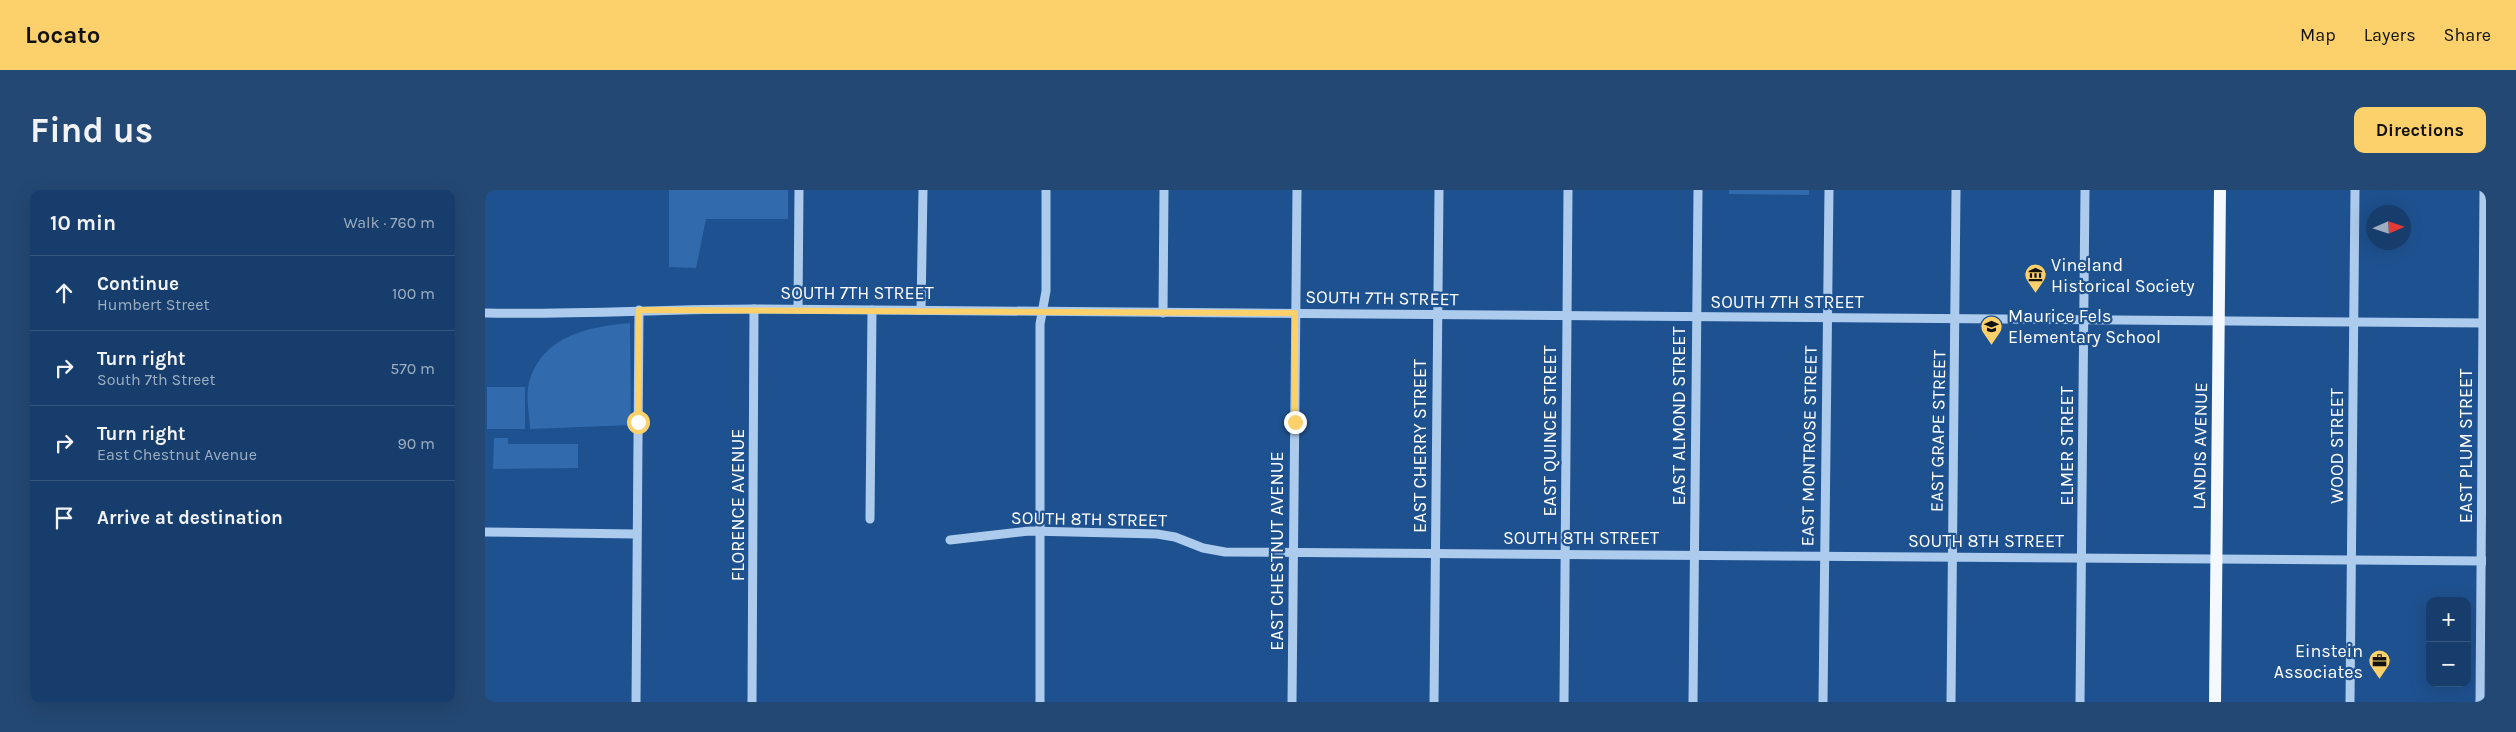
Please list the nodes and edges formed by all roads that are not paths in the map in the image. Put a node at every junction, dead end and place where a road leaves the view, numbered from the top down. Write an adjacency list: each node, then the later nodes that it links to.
1 (799, 190): 16 (street)
2 (923, 190): 19 (street)
3 (1046, 190): 20 (street)
4 (1164, 190): 21 (street)
5 (1297, 190): 22 (street, EAST CHESTNUT AVENUE)
6 (1439, 190): 24 (street, EAST CHERRY STREET)
7 (1568, 190): 25 (street, EAST QUINCE STREET)
8 (1698, 190): 26 (street, EAST ALMOND STREET)
9 (1829, 190): 27 (street, EAST MONTROSE STREET)
10 (1956, 190): 28 (street, EAST GRAPE STREET)
11 (2085, 190): 29 (street, ELMER STREET)
12 (2220, 190): 30 (main road, LANDIS AVENUE)
13 (2355, 190): 31 (street, WOOD STREET)
14 (2484, 190): 32 (street, EAST PLUM STREET)
15 (754, 309): 16 (street, SOUTH 7TH STREET); 17 (street, SOUTH 7TH STREET); 49 (street, FLORENCE AVENUE)
16 (798, 309): 18 (street, SOUTH 7TH STREET)
17 (639, 310): 23 (street, SOUTH 7TH STREET); 36 (street)
18 (871, 310): 19 (street, SOUTH 7TH STREET); 33 (street)
19 (921, 310): 20 (street, SOUTH 7TH STREET)
20 (1043, 311): 21 (street, SOUTH 7TH STREET); 34 (street)
21 (1163, 313): 22 (street, SOUTH 7TH STREET)
22 (1295, 313): 24 (street, SOUTH 7TH STREET); 38 (street, EAST CHESTNUT AVENUE)
23 (485, 314)
24 (1438, 315): 25 (street, SOUTH 7TH STREET); 39 (street, EAST CHERRY STREET)
25 (1567, 316): 26 (street, SOUTH 7TH STREET); 40 (street, EAST QUINCE STREET)
26 (1696, 317): 27 (street, SOUTH 7TH STREET); 41 (street, EAST ALMOND STREET)
27 (1826, 319): 28 (street, SOUTH 7TH STREET); 42 (street, EAST MONTROSE STREET)
28 (1955, 319): 29 (street, SOUTH 7TH STREET); 43 (street, EAST GRAPE STREET)
29 (2084, 321): 30 (street, SOUTH 7TH STREET); 44 (street, ELMER STREET)
30 (2220, 321): 31 (street, SOUTH 7TH STREET); 45 (main road, LANDIS AVENUE)
31 (2354, 322): 32 (street, SOUTH 7TH STREET); 46 (street, WOOD STREET)
32 (2485, 323): 47 (street, EAST PLUM STREET)
33 (870, 519)
34 (1038, 531): 37 (street, SOUTH 8TH STREET); 38 (street, SOUTH 8TH STREET); 50 (street)
35 (485, 532): 36 (street)
36 (637, 534): 48 (street)
37 (950, 540)
38 (1293, 552): 39 (street, SOUTH 8TH STREET); 51 (street, EAST CHESTNUT AVENUE)
39 (1436, 554): 40 (street, SOUTH 8TH STREET); 52 (street, EAST CHERRY STREET)
40 (1565, 554): 41 (street, SOUTH 8TH STREET); 53 (street, EAST QUINCE STREET)
41 (1695, 555): 42 (street, SOUTH 8TH STREET); 54 (street, EAST ALMOND STREET)
42 (1824, 556): 43 (street, SOUTH 8TH STREET); 55 (street, EAST MONTROSE STREET)
43 (1953, 558): 44 (street, SOUTH 8TH STREET); 56 (street, EAST GRAPE STREET)
44 (2082, 558): 45 (street, SOUTH 8TH STREET); 57 (street, ELMER STREET)
45 (2216, 560): 46 (street, SOUTH 8TH STREET); 58 (main road, LANDIS AVENUE)
46 (2352, 560): 47 (street, SOUTH 8TH STREET); 59 (street, WOOD STREET)
47 (2484, 561): 60 (street, EAST PLUM STREET)
48 (636, 702)
49 (752, 702)
50 (1040, 702)
51 (1292, 702)
52 (1434, 702)
53 (1564, 702)
54 (1693, 702)
55 (1823, 702)
56 (1951, 702)
57 (2081, 702)
58 (2215, 702)
59 (2350, 702)
60 (2480, 702)

